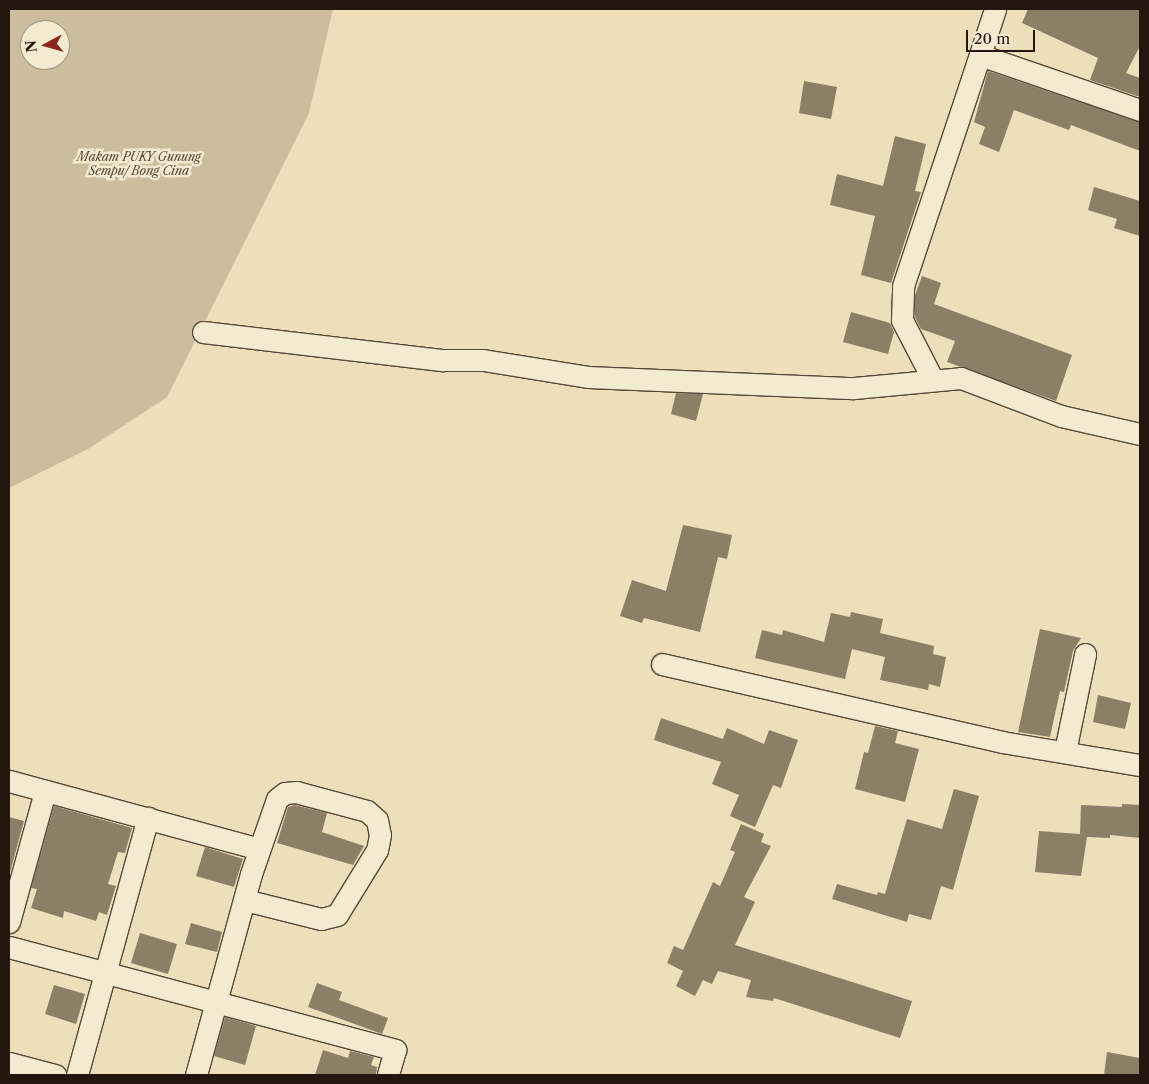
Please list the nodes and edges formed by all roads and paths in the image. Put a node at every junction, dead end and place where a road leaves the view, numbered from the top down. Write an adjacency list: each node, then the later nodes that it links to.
1 (995, 9): 2 (street)
2 (980, 55): 3 (street); 5 (street)
3 (1140, 110)
4 (203, 332): 5 (street)
5 (932, 380): 6 (street)
6 (1140, 434)
7 (1086, 654): 9 (street)
8 (662, 664): 9 (street)
9 (1065, 751): 10 (street)
10 (1140, 765)
11 (9, 781): 12 (street)
12 (45, 791): 13 (street); 16 (street)
13 (148, 818): 14 (street); 18 (street)
14 (259, 849): 15 (street); 15 (street)
15 (245, 900): 19 (street)
16 (9, 922)
17 (9, 947): 18 (street)
18 (106, 974): 19 (street); 22 (street)
19 (216, 1000): 23 (street); 24 (street)
20 (9, 1063): 21 (street)
21 (55, 1075)
22 (77, 1075)
23 (196, 1075)
24 (388, 1075)

